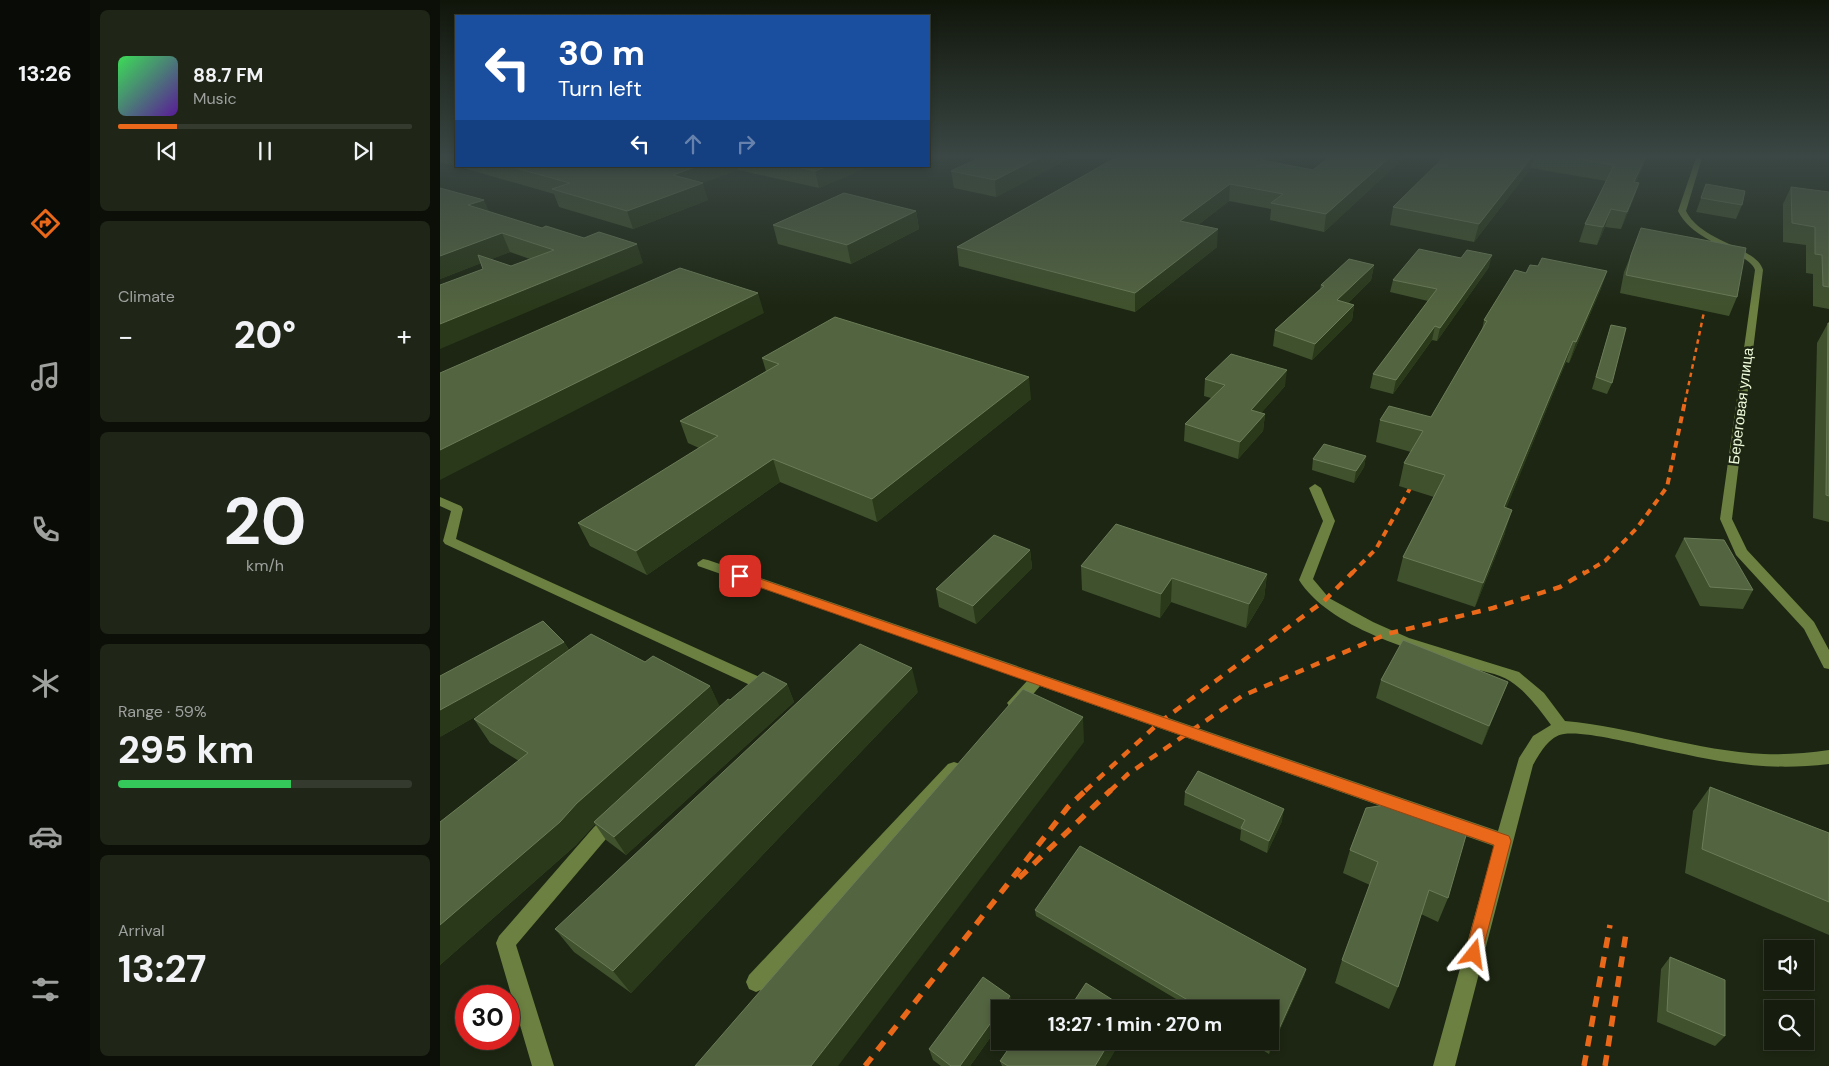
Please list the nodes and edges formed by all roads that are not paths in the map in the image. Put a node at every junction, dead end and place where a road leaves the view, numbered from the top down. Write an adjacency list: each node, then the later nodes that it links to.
1 (1683, 208): 5 (street, Береговая улица)
2 (1315, 488): 9 (street)
3 (440, 501): 7 (street)
4 (703, 563): 6 (street)
5 (1829, 664)
6 (1037, 680): 8 (street); 13 (street)
7 (747, 697)
8 (1004, 716)
9 (1561, 728): 10 (street); 13 (street)
10 (1829, 757)
11 (963, 759): 14 (street)
12 (622, 811): 15 (street)
13 (1503, 841): 16 (street)
14 (756, 982)
15 (543, 1066)
16 (1444, 1066)

